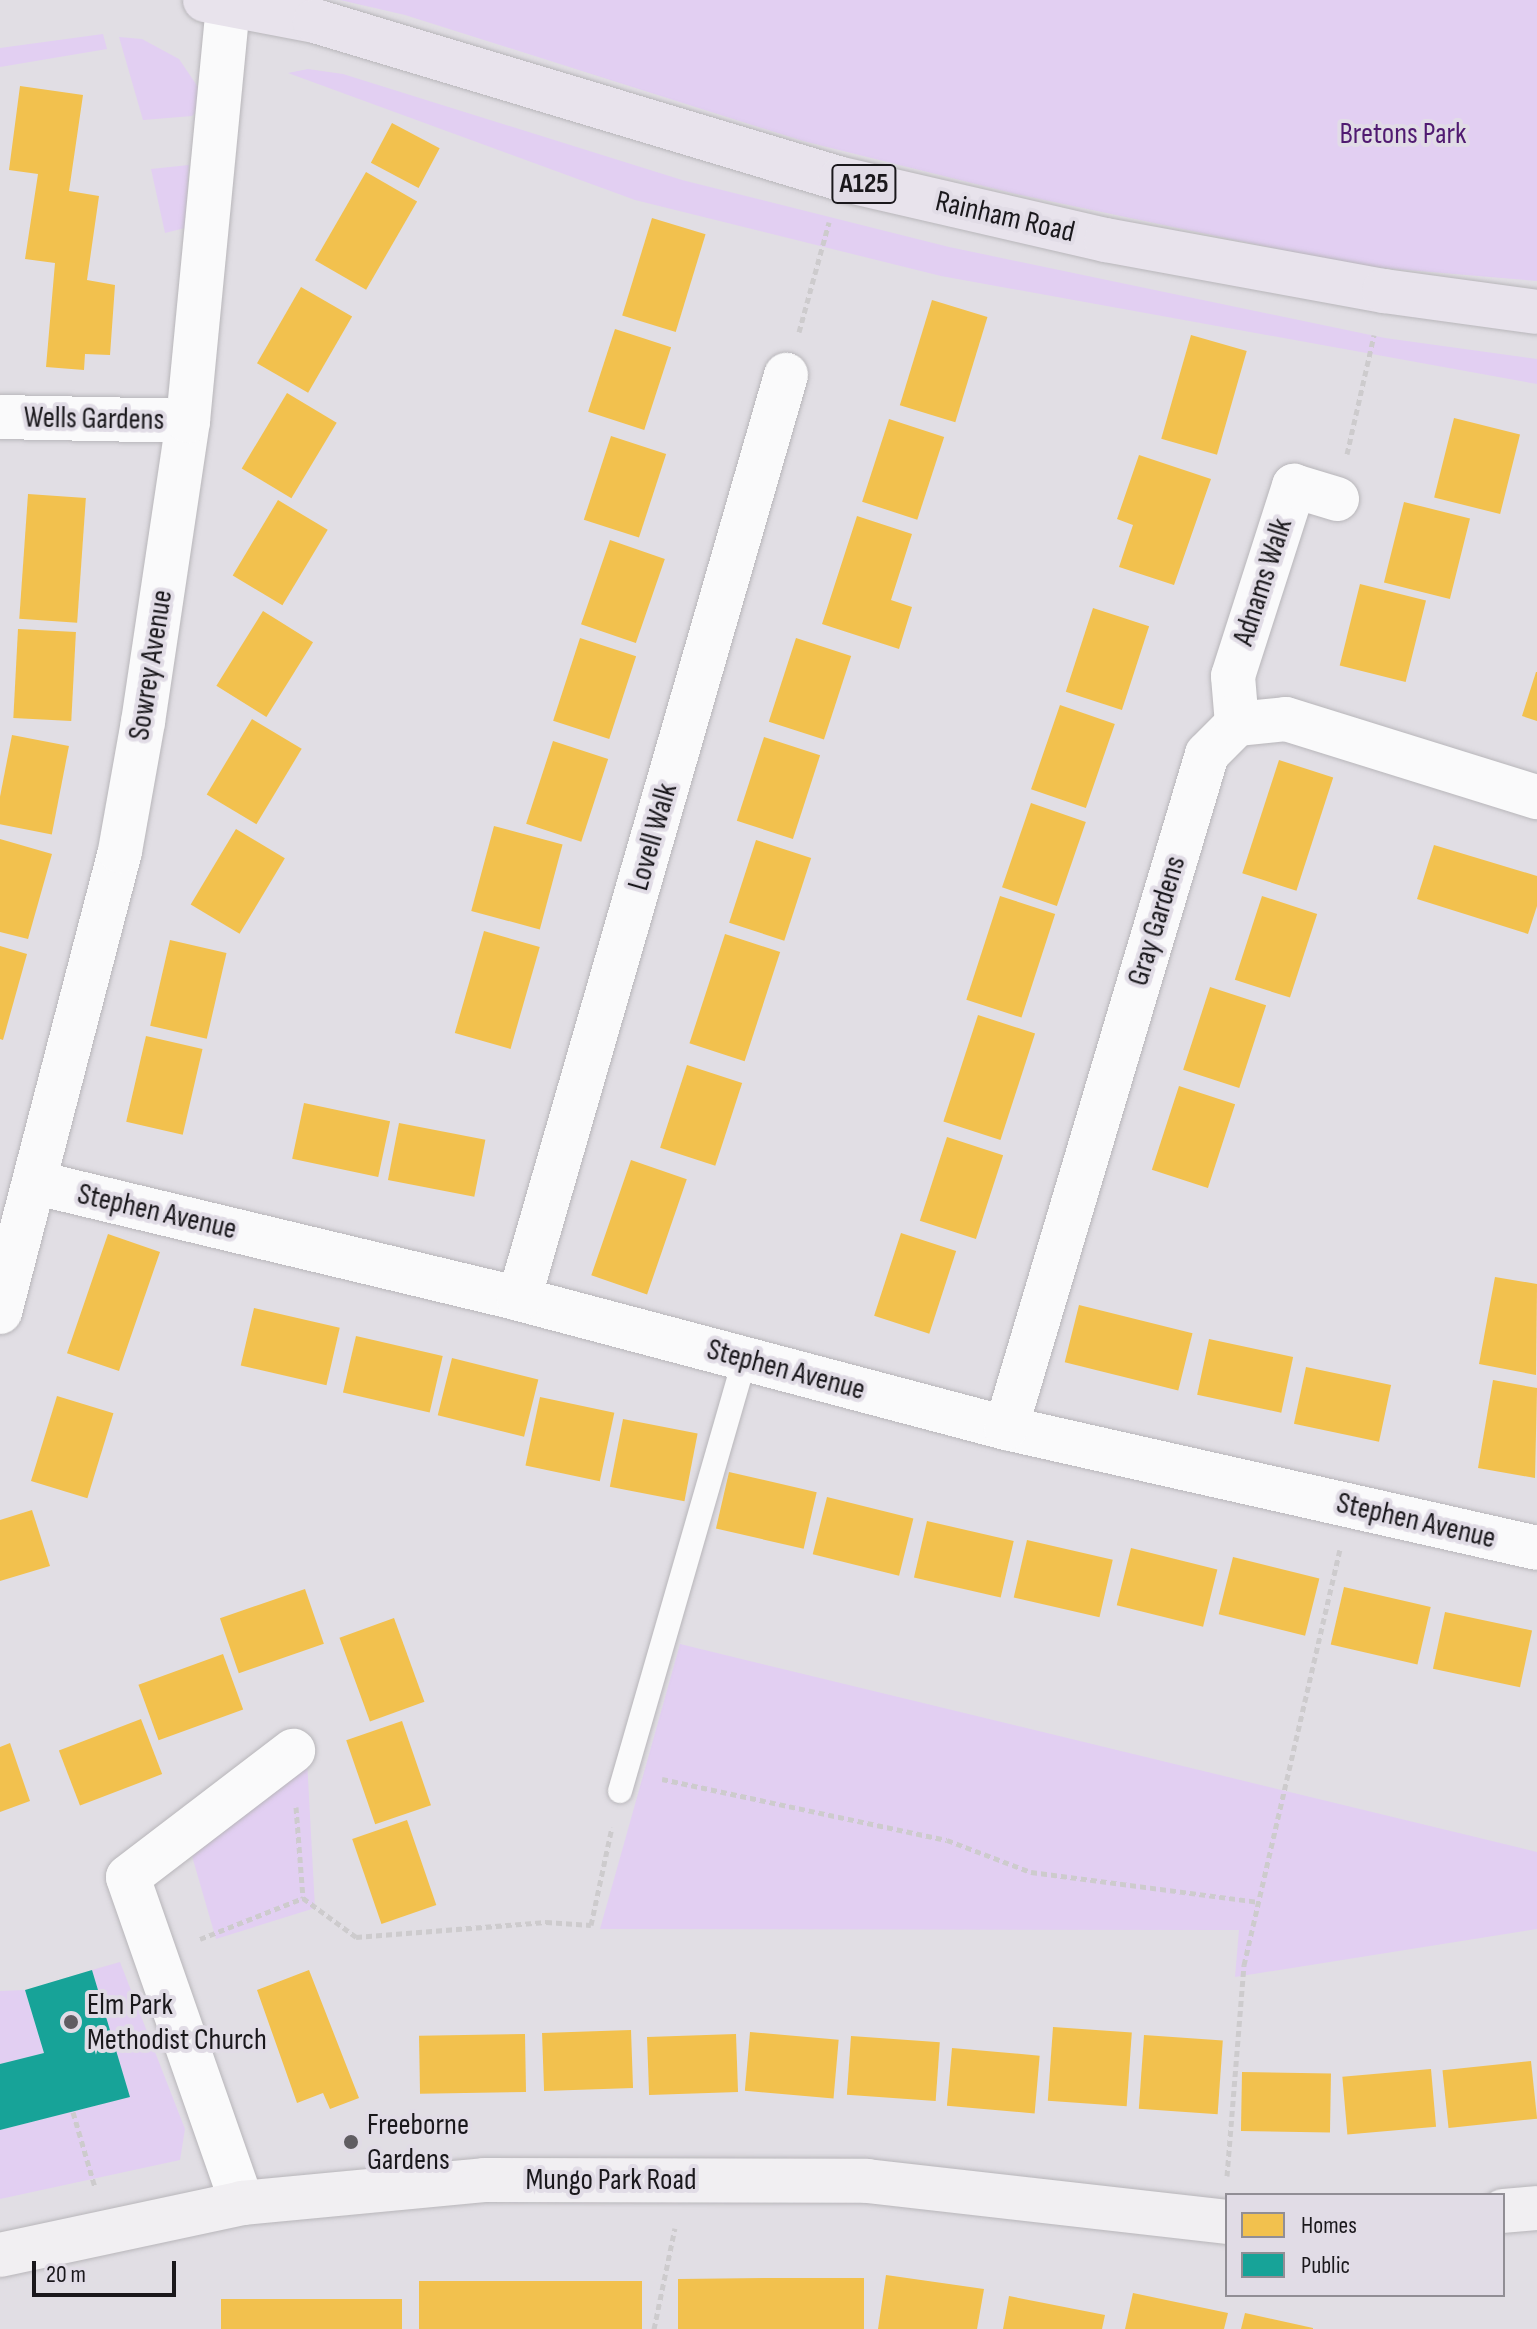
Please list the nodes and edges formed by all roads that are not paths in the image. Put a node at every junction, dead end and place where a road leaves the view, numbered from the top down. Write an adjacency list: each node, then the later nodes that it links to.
1 (217, 2): 2 (main road, Rainham Road / A125); 5 (street, Sowrey Avenue)
2 (1537, 312)
3 (786, 375): 10 (street, Lovell Walk)
4 (0, 417): 5 (street, Wells Gardens)
5 (188, 421): 9 (street, Sowrey Avenue)
6 (1337, 499): 7 (street, Adnams Walk)
7 (1237, 724): 8 (street); 13 (street, Gray Gardens)
8 (1537, 797)
9 (37, 1183): 10 (street, Stephen Avenue); 11 (street, Sowrey Avenue)
10 (519, 1299): 12 (street, Stephen Avenue)
11 (0, 1312)
12 (745, 1359): 13 (street, Stephen Avenue); 16 (lane)
13 (1006, 1428): 14 (street, Stephen Avenue)
14 (1537, 1548)
15 (293, 1751): 17 (street)
16 (623, 1781)
17 (242, 2203): 18 (street, Mungo Park Road); 19 (street, Mungo Park Road)
18 (1225, 2222)
19 (0, 2255)

